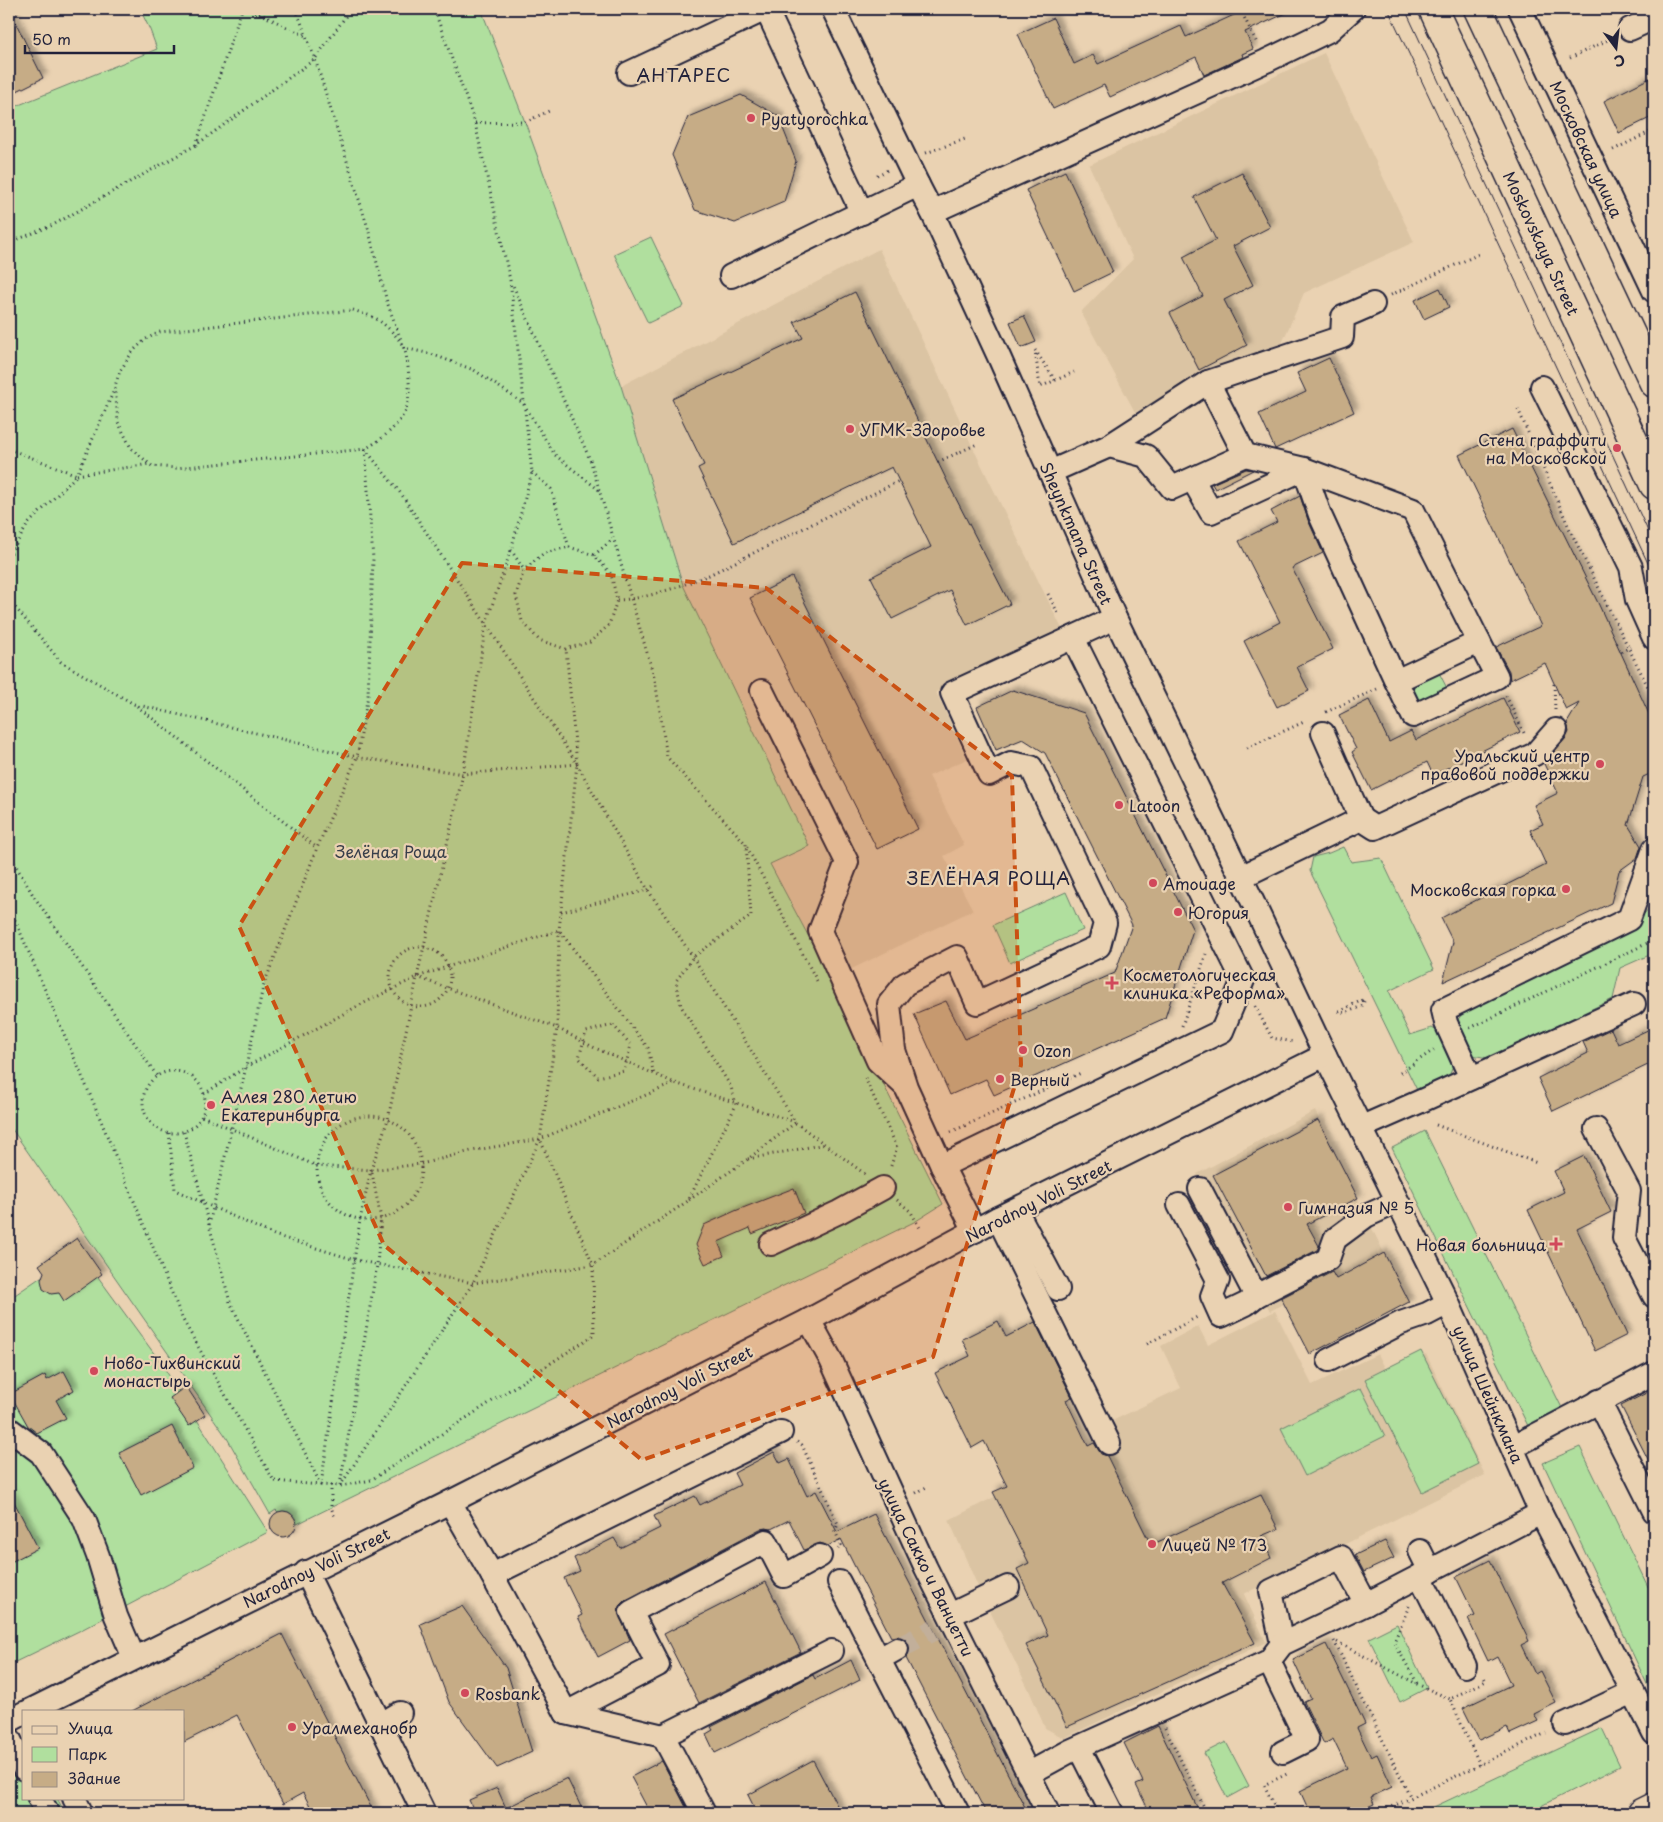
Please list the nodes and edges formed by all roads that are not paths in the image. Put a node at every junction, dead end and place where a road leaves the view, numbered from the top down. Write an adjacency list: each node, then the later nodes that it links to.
1 (766, 9): 9 (street); 12 (street)
2 (833, 9): 10 (street, Sheynkmana Street)
3 (1353, 9): 11 (street)
4 (1433, 9): 24 (main road, Moskovskaya Street)
5 (1478, 9): 17 (main road)
6 (1520, 9): 14 (street, Московская улица)
7 (1654, 18): 8 (street)
8 (1630, 29)
9 (629, 73)
10 (918, 185): 11 (street, Sheynkmana Street); 12 (street)
11 (932, 212): 22 (street, Sheynkmana Street)
12 (862, 213): 13 (street)
13 (731, 276)
14 (1653, 286)
15 (1373, 304): 16 (street)
16 (1208, 382): 19 (street); 20 (street)
17 (1654, 383)
18 (1542, 387): 27 (street)
19 (1109, 446): 22 (street); 23 (street)
20 (1246, 455): 21 (street); 23 (street)
21 (1304, 469): 23 (street); 28 (street); 29 (street)
22 (1050, 472): 25 (street, Sheynkmana Street)
23 (1193, 480)
24 (1652, 481)
25 (1115, 618): 26 (street); 35 (street, Sheynkmana Street)
26 (1073, 638): 39 (street); 42 (street)
27 (1654, 638)
28 (1479, 642): 29 (street); 29 (street)
29 (1396, 681)
30 (762, 691): 39 (street)
31 (1556, 730): 33 (street)
32 (1323, 733): 33 (street)
33 (1361, 819): 35 (street)
34 (1654, 849): 38 (street)
35 (1241, 877): 37 (street, Sheynkmana Street)
36 (1634, 1004): 38 (street)
37 (1325, 1055): 40 (street, улица Шейнкмана); 47 (street, Narodnoy Voli Street)
38 (1471, 1078): 40 (street)
39 (906, 1087): 42 (street)
40 (1362, 1127): 45 (street, улица Шейнкмана)
41 (1596, 1129): 52 (street)
42 (942, 1166): 48 (street)
43 (884, 1188): 49 (street)
44 (1200, 1189): 51 (street)
45 (1397, 1202): 51 (street); 53 (street, улица Шейнкмана)
46 (1179, 1205): 51 (street)
47 (1007, 1214): 48 (street, Narodnoy Voli Street); 50 (street); 60 (street)
48 (976, 1231): 54 (street, Narodnoy Voli Street)
49 (771, 1244)
50 (1058, 1289)
51 (1256, 1296)
52 (1654, 1296)
53 (1448, 1303): 55 (street); 61 (street, улица Шейнкмана)
54 (809, 1320): 62 (street, Narodnoy Voli Street); 73 (street, улица Сакко и Ванцетти)
55 (1329, 1360)
56 (1654, 1373): 57 (street)
57 (1599, 1401): 61 (street); 63 (street)
58 (9, 1429): 76 (street)
59 (781, 1432): 69 (street)
60 (1109, 1443)
61 (1514, 1447): 64 (street, улица Шейнкмана)
62 (450, 1502): 67 (street, Narodnoy Voli Street); 69 (street)
63 (1654, 1511)
64 (1542, 1513): 68 (street); 78 (street, улица Шейнкмана)
65 (1420, 1551): 68 (street)
66 (820, 1556): 81 (street)
67 (306, 1572): 76 (street, Narodnoy Voli Street); 85 (street)
68 (1425, 1574): 72 (street); 77 (street)
69 (492, 1575): 81 (street)
70 (839, 1582): 98 (street)
71 (1008, 1587): 73 (street)
72 (1366, 1604): 75 (street); 75 (street)
73 (946, 1622): 92 (street, улица Сакко и Ванцетти)
74 (832, 1651): 87 (street)
75 (1276, 1652): 89 (street); 90 (street)
76 (134, 1658): 79 (street, Narodnoy Voli Street)
77 (1465, 1666)
78 (1633, 1692): 84 (street); 86 (street, улица Шейнкмана)
79 (30, 1710)
80 (400, 1713): 85 (street)
81 (566, 1713): 87 (street)
82 (22, 1714): 83 (street)
83 (9, 1721)
84 (1565, 1724)
85 (380, 1725): 96 (street)
86 (1654, 1733)
87 (663, 1736): 97 (street)
88 (9, 1738): 91 (street)
89 (1079, 1748): 92 (street); 100 (street)
90 (1284, 1752)
91 (22, 1765)
92 (1028, 1774): 99 (street, улица Сакко и Ванцетти)
93 (40, 1800): 95 (street)
94 (1654, 1808): 101 (main road)
95 (48, 1813)
96 (424, 1813)
97 (704, 1813)
98 (958, 1813)
99 (1048, 1813)
100 (1112, 1813)
101 (1642, 1813)

